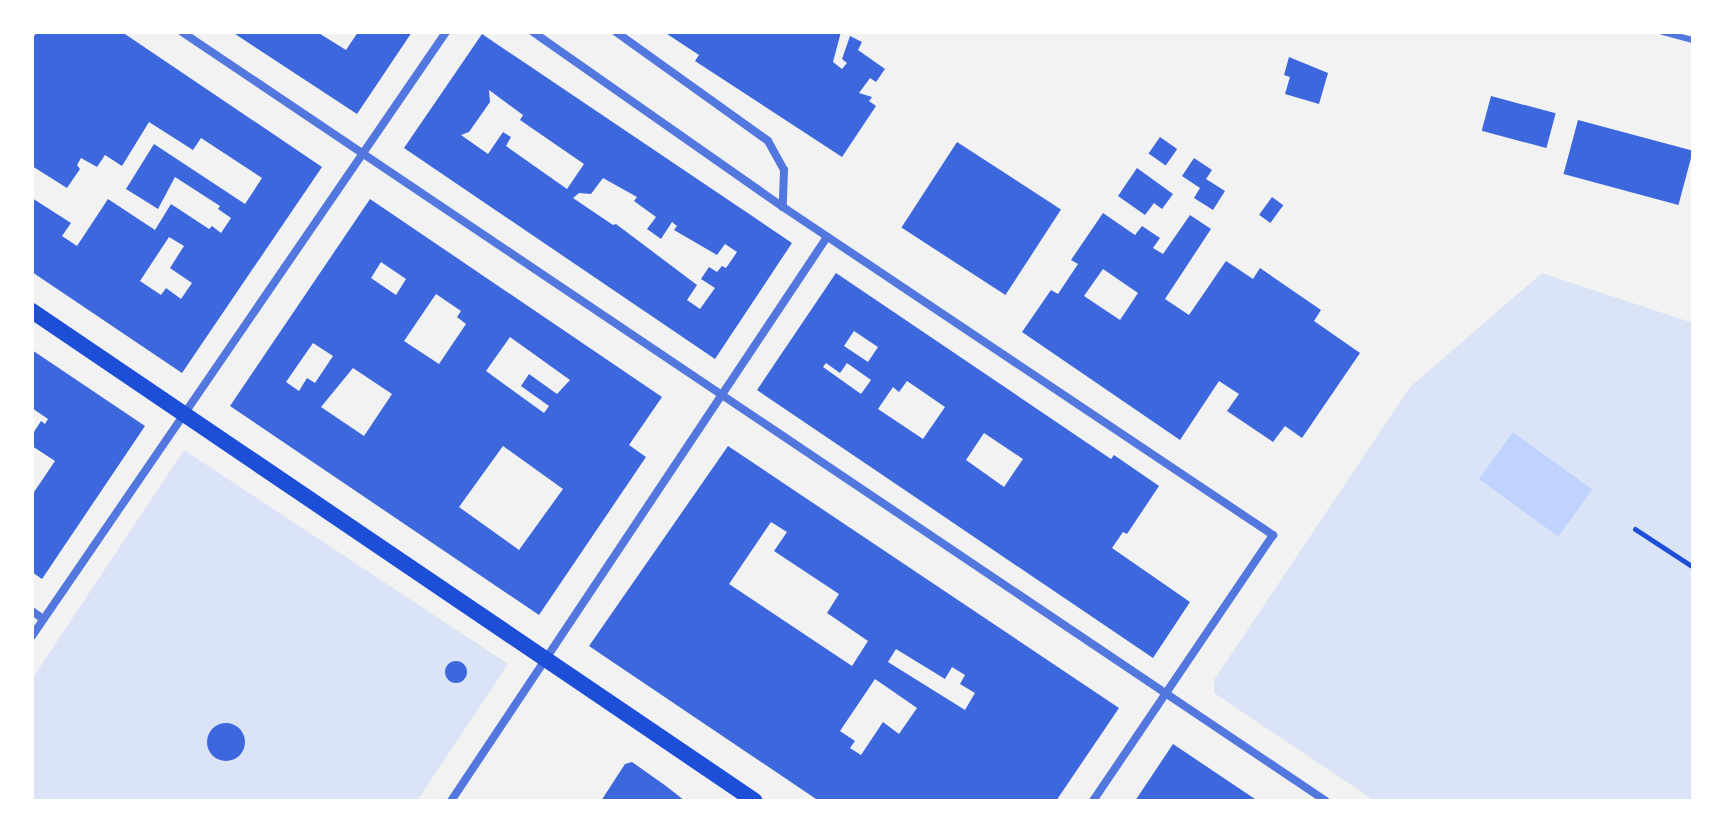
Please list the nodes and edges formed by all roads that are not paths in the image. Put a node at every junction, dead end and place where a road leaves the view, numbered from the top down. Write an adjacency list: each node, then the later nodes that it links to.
1 (182, 32): 7 (street)
2 (446, 32): 7 (street)
3 (533, 32): 8 (street)
4 (616, 32): 8 (street)
5 (1663, 32): 6 (lane)
6 (1693, 40)
7 (363, 156): 11 (street); 12 (street)
8 (783, 207): 9 (street)
9 (827, 237): 11 (street); 17 (street)
10 (32, 311): 12 (main road)
11 (720, 397): 16 (street); 17 (street)
12 (182, 413): 14 (street); 16 (main road)
13 (32, 611): 14 (street)
14 (43, 619): 15 (street)
15 (32, 636)
16 (546, 659): 18 (street); 19 (main road)
17 (1165, 695): 20 (street); 21 (street)
18 (451, 801)
19 (755, 801)
20 (1093, 801)
21 (1326, 801)

